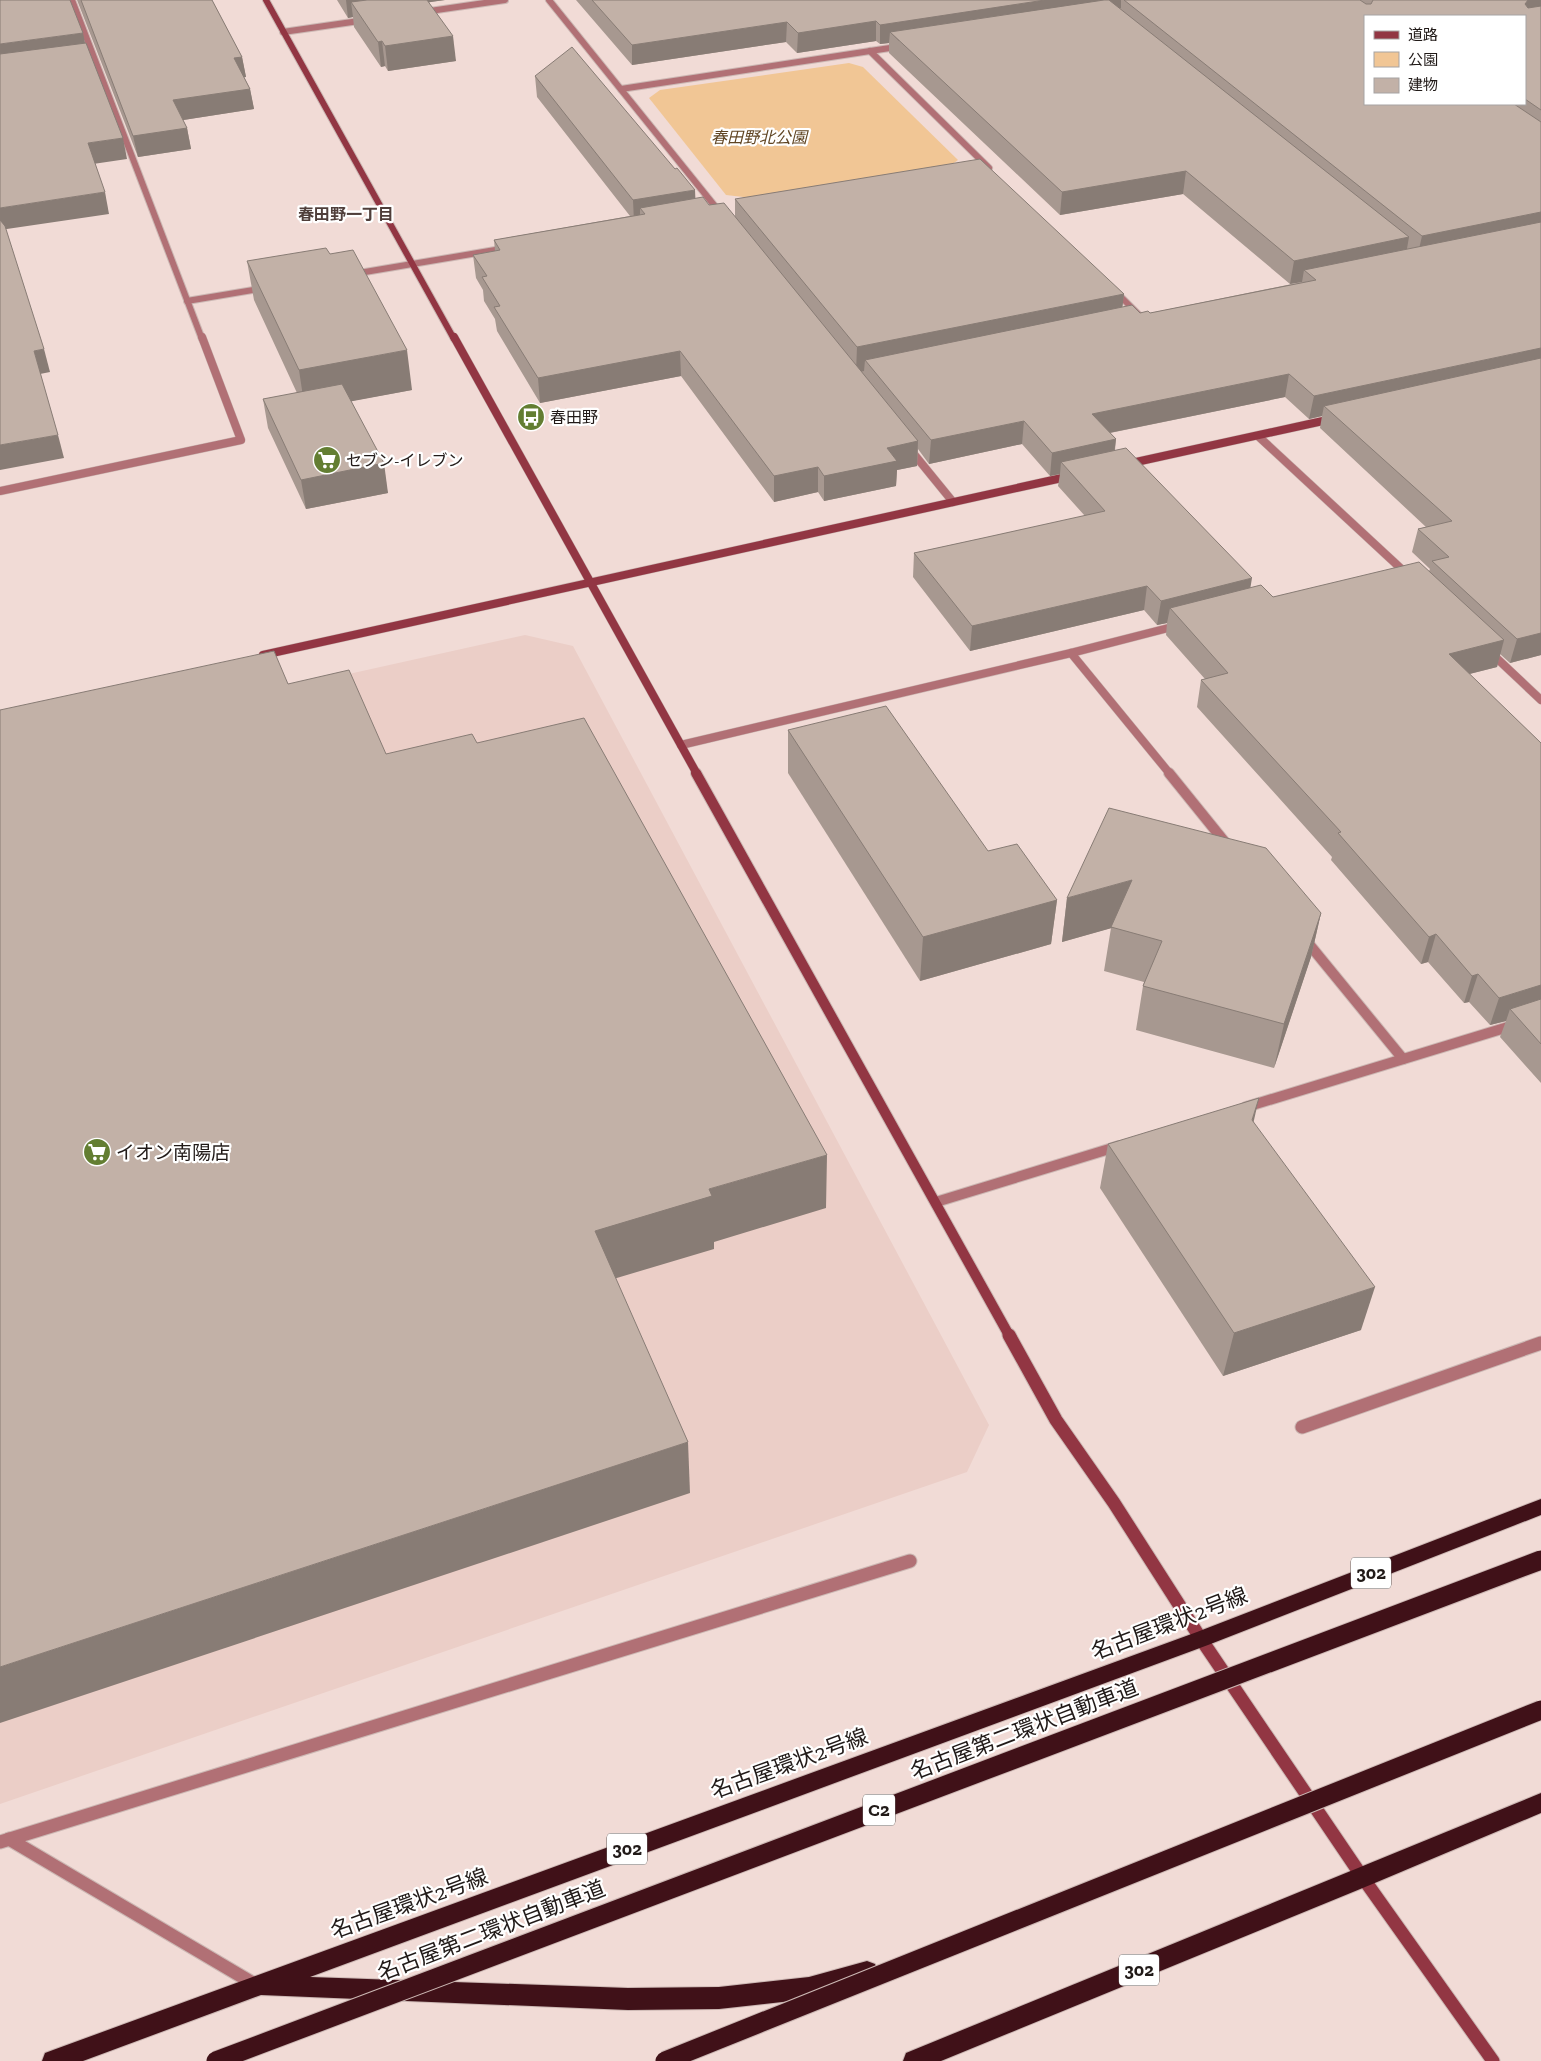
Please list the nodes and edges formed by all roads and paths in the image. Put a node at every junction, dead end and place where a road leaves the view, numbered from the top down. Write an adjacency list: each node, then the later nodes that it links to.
1 (72, 0): 10 (street)
2 (266, 0): 7 (street)
3 (506, 0): 5 (street)
4 (549, 0): 12 (street)
5 (420, 12)
6 (371, 19): 7 (street)
7 (283, 32): 21 (street)
8 (908, 45): 9 (street)
9 (870, 51): 12 (street); 13 (street)
10 (94, 57): 11 (street); 25 (street)
11 (84, 58)
12 (621, 89): 17 (street)
13 (988, 168): 14 (street); 15 (street)
14 (979, 170)
15 (996, 175)
16 (730, 211): 17 (street)
17 (720, 212): 18 (street); 19 (street)
18 (710, 214)
19 (726, 220)
20 (516, 247): 21 (street)
21 (413, 264): 22 (street); 36 (street)
22 (344, 275)
23 (1109, 285): 26 (street)
24 (276, 287): 25 (street)
25 (187, 301): 32 (street)
26 (1134, 321)
27 (1336, 418): 28 (street)
28 (1258, 436): 30 (street); 34 (street)
29 (903, 441): 33 (street)
30 (1115, 467)
31 (1077, 475): 33 (street)
32 (0, 491)
33 (952, 502): 36 (street)
34 (1401, 569): 35 (street); 37 (street)
35 (1392, 572)
36 (591, 582): 41 (street); 43 (street)
37 (1415, 582)
38 (1193, 622): 40 (street)
39 (1485, 648): 42 (street)
40 (1071, 653): 43 (street); 44 (street)
41 (251, 657)
42 (1541, 700)
43 (681, 744): 50 (street)
44 (1234, 852)
45 (1296, 929): 47 (street)
46 (1541, 1017): 47 (street)
47 (1403, 1059): 48 (street)
48 (1235, 1110)
49 (1133, 1141): 50 (street)
50 (936, 1202): 56 (street)
51 (1541, 1343): 52 (street)
52 (1302, 1427)
53 (1541, 1507): 56 (highway, 名古屋環状2号線 / 302)
54 (1541, 1560): 64 (highway, 名古屋第二環状自動車道 / C2, bridge)
55 (910, 1561): 60 (street)
56 (1201, 1639): 58 (street); 62 (highway, 名古屋環状2号線 / 302)
57 (1541, 1710): 65 (highway, bridge)
58 (1310, 1799): 61 (street); 62 (highway)
59 (1541, 1803): 61 (highway, 302)
60 (5, 1840): 62 (street)
61 (1364, 1878): 66 (highway, 302); 67 (street)
62 (256, 1985): 63 (highway, 名古屋環状2号線 / 302)
63 (53, 2061)
64 (216, 2061)
65 (665, 2061)
66 (914, 2061)
67 (1492, 2061)

